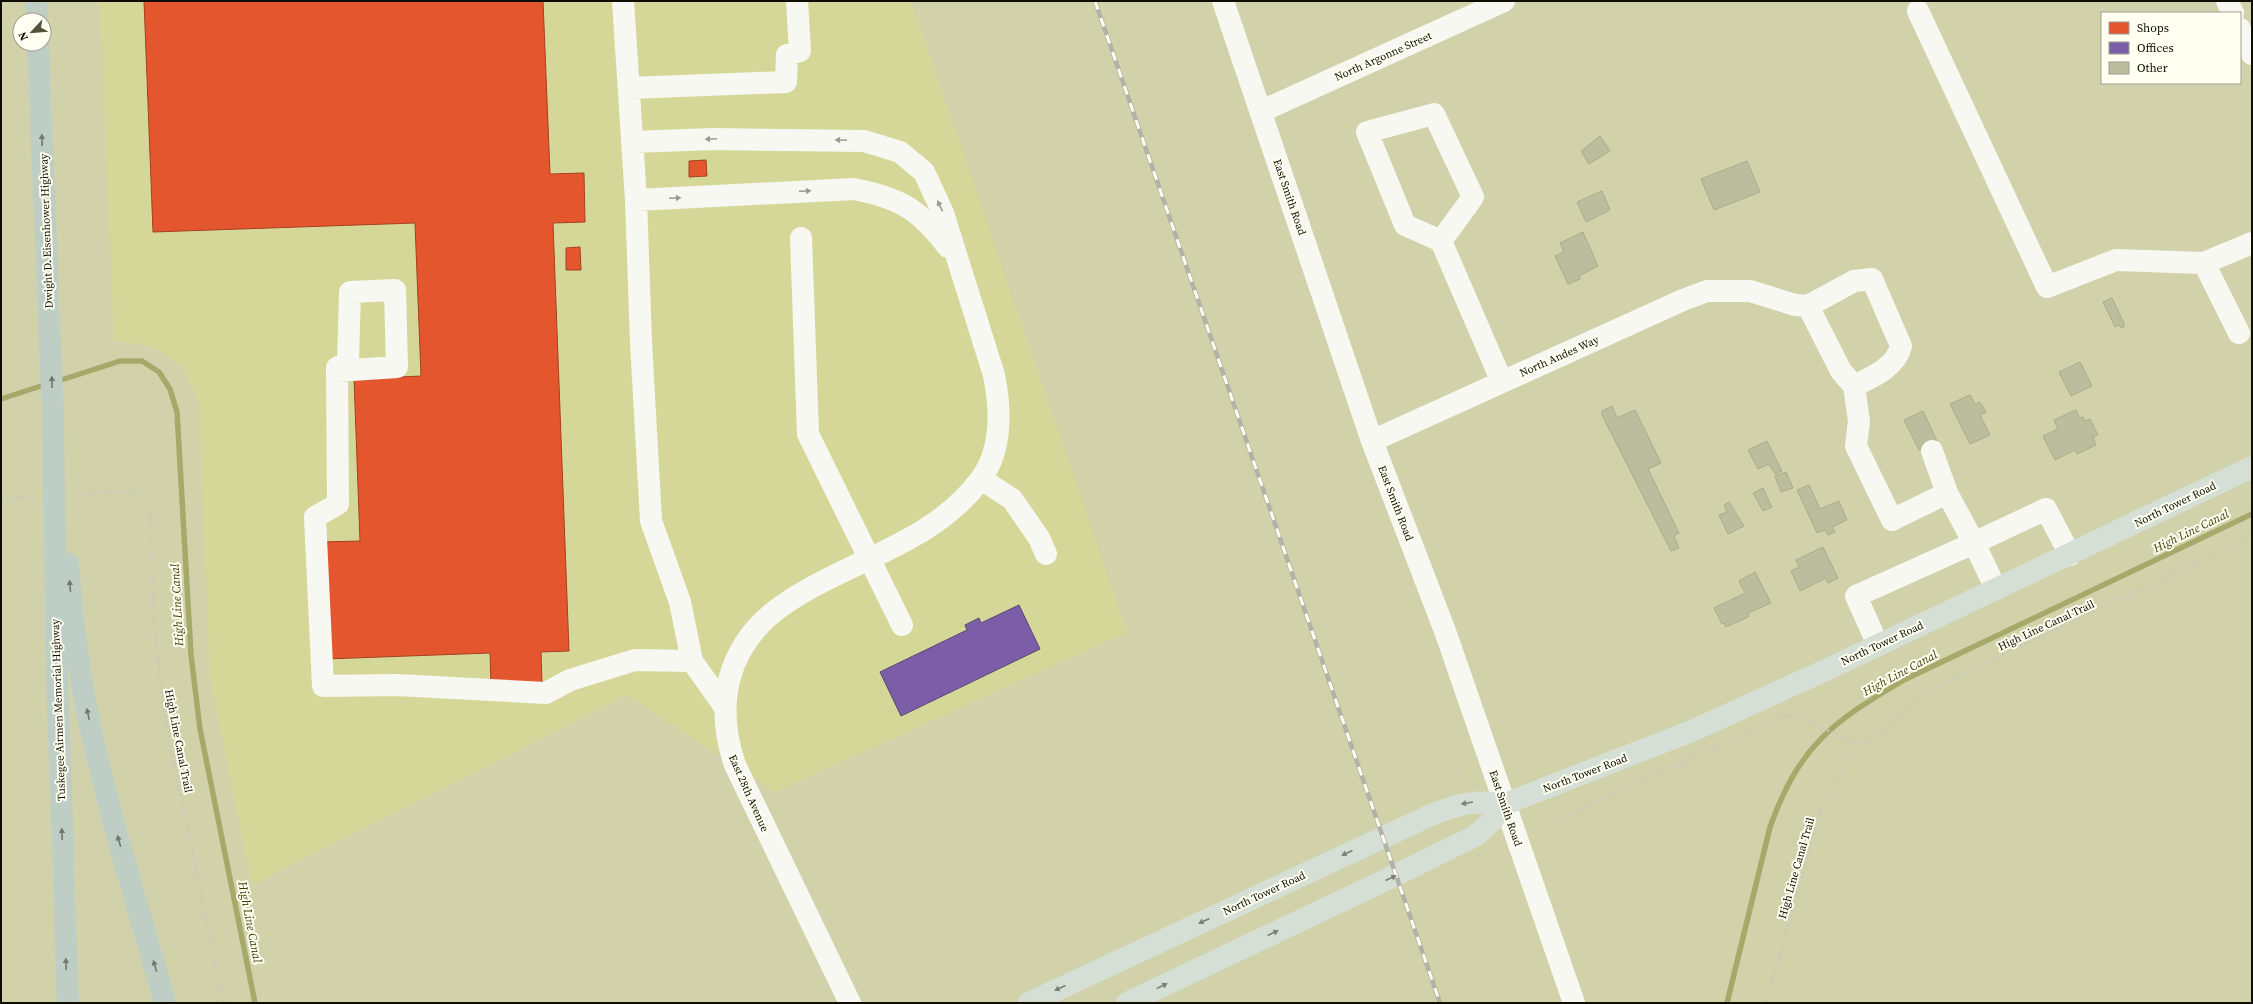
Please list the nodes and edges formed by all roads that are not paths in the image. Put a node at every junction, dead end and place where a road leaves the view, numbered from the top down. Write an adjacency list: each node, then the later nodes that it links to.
1 (36, 1): 8 (highway)
2 (624, 1): 13 (street)
3 (797, 1): 13 (street)
4 (1223, 1): 14 (street, East Smith Road)
5 (1504, 1): 14 (street, North Argonne Street)
6 (2227, 1): 9 (street)
7 (1918, 11): 21 (street)
8 (37, 12)
9 (2232, 12)
10 (2241, 30): 12 (street)
11 (38, 52): 27 (highway, Dwight D. Eisenhower Highway, one-way to 11)
12 (2252, 54)
13 (629, 88): 15 (street)
14 (1262, 111): 28 (street, East Smith Road)
15 (633, 142): 16 (street); 20 (street, East 28th Avenue, one-way to 15)
16 (636, 200): 20 (street, one-way to 20); 40 (street)
17 (801, 238): 36 (street)
18 (1441, 241): 18 (street); 25 (street)
19 (2252, 243): 21 (street)
20 (956, 257): 31 (street, East 28th Avenue)
21 (2204, 263): 23 (street)
22 (1808, 306): 25 (street, North Andes Way); 26 (street); 26 (street)
23 (2240, 333)
24 (337, 371): 40 (street)
25 (1502, 382): 28 (street, North Andes Way)
26 (1854, 386): 32 (street)
27 (53, 418): 43 (highway, Tuskegee Airmen Memorial Highway, one-way to 27); 44 (highway, one-way to 27)
28 (1372, 441): 42 (street, East Smith Road)
29 (1932, 451): 32 (street)
30 (2252, 468): 35 (main road, North Tower Road)
31 (981, 479): 34 (street); 36 (street, East 28th Avenue)
32 (1947, 493): 33 (street)
33 (1974, 543): 35 (street); 37 (street); 39 (street)
34 (1046, 554)
35 (2070, 555): 37 (main road, North Tower Road)
36 (869, 559): 38 (street); 41 (street, East 28th Avenue)
37 (1996, 589): 39 (main road, North Tower Road)
38 (902, 625)
39 (1878, 645): 42 (main road, North Tower Road)
40 (692, 661): 41 (street)
41 (724, 706): 45 (street, East 28th Avenue)
42 (1505, 804): 46 (main road, North Tower Road, one-way to 46); 47 (main road, one-way to 42); 48 (street, East Smith Road)
43 (68, 1003)
44 (165, 1003)
45 (850, 1003)
46 (1029, 1003)
47 (1127, 1003)
48 (1574, 1003)

